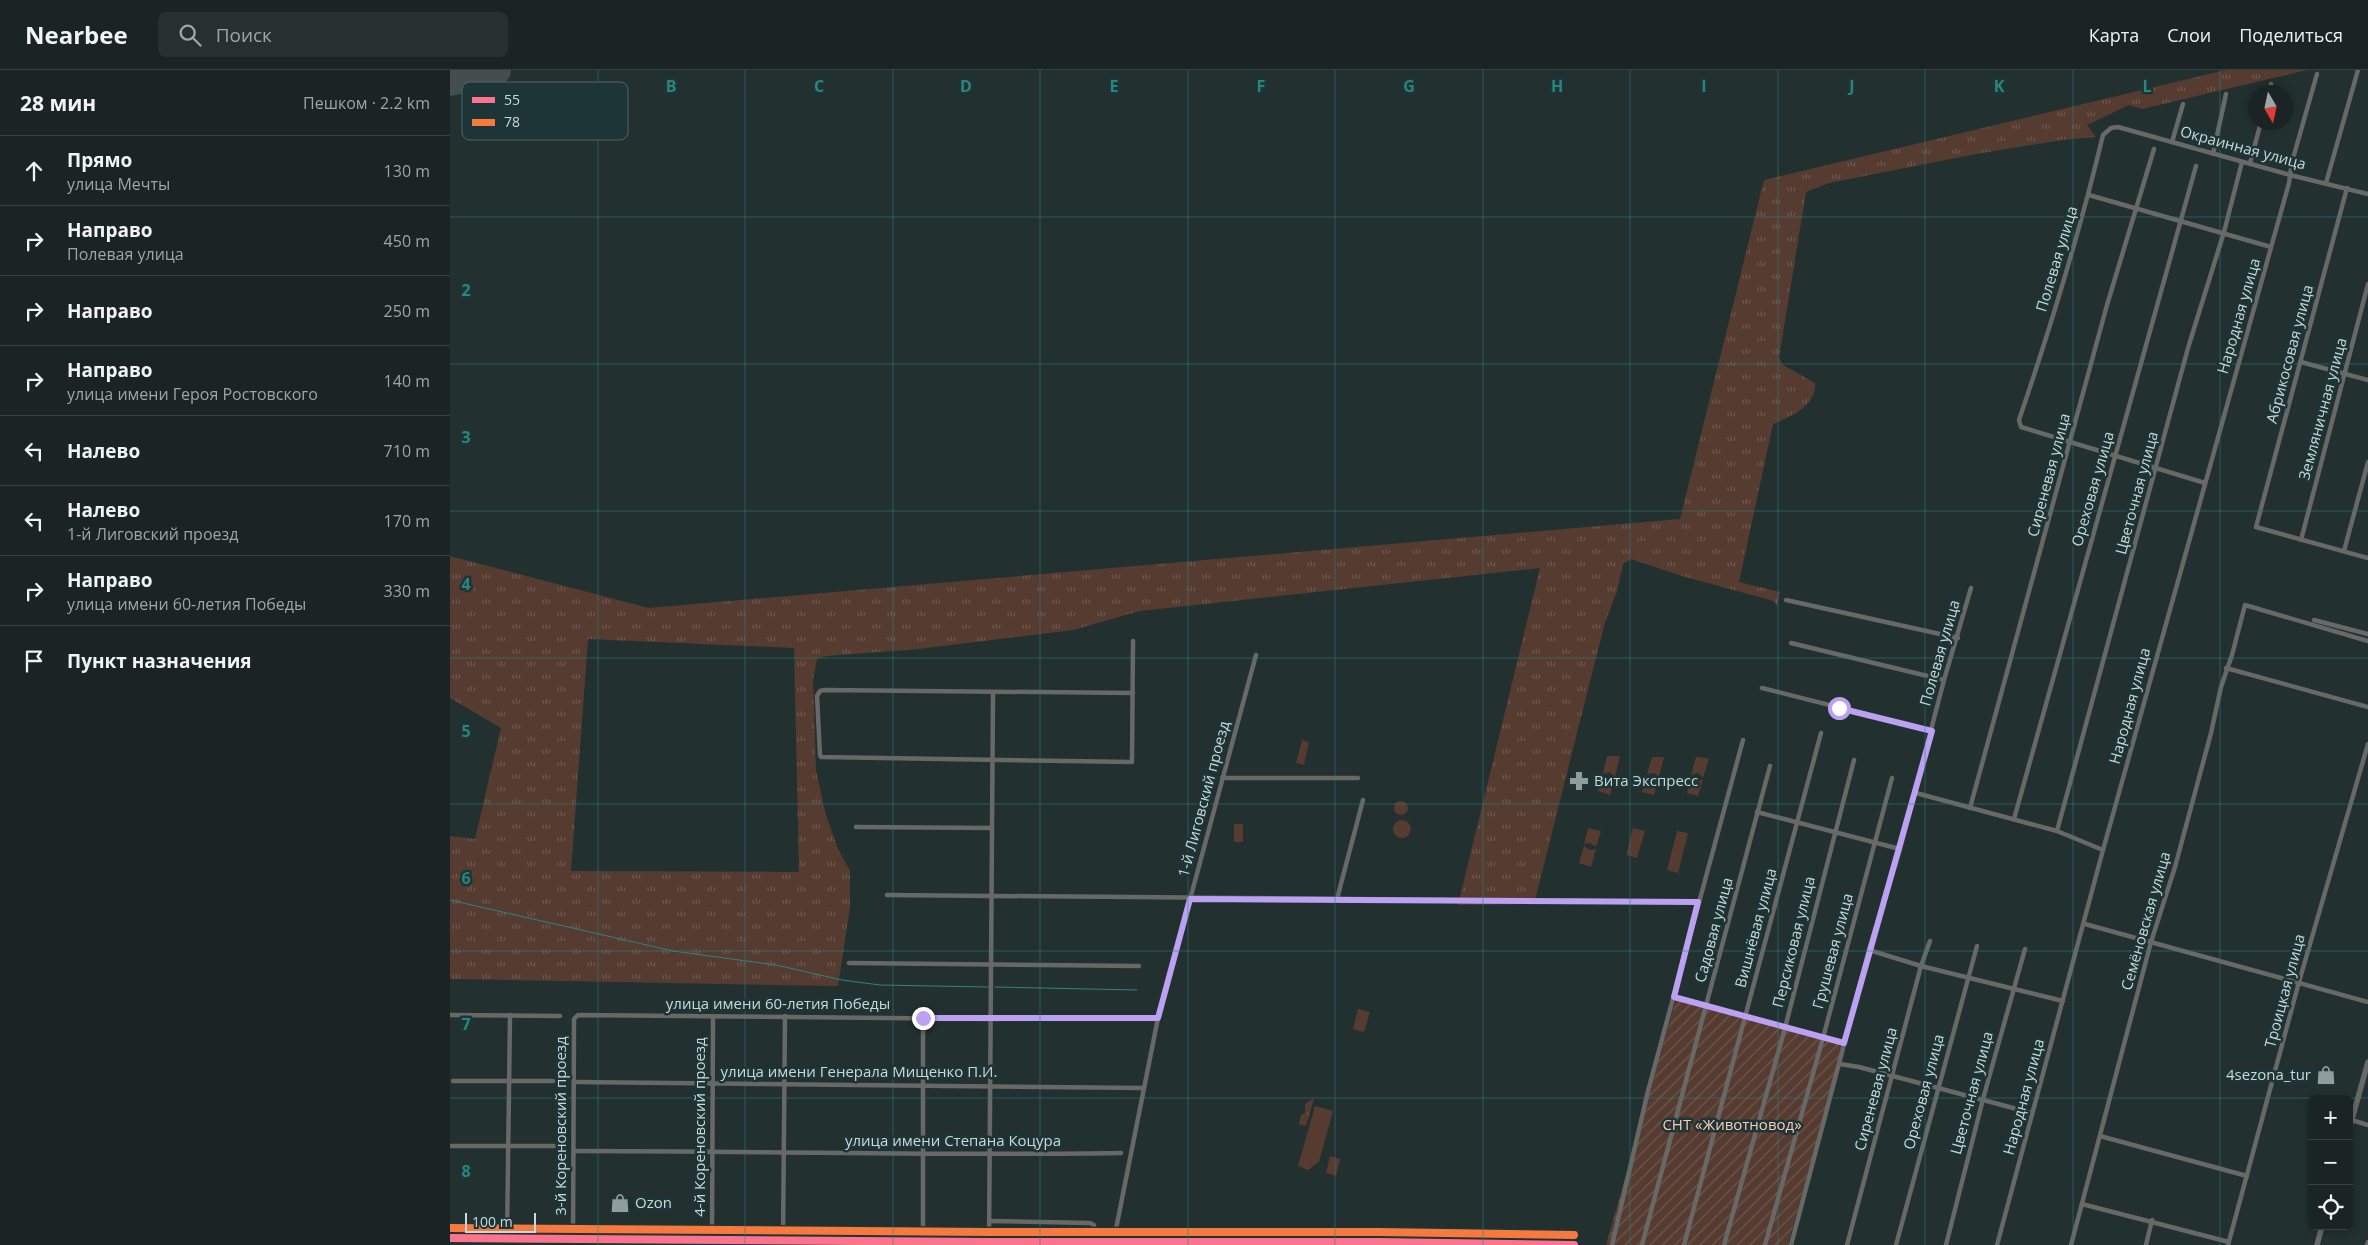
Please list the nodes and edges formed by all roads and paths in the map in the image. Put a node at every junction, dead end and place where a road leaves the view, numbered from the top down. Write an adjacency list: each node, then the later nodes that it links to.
1 (2358, 70): 14 (street)
2 (2317, 74): 13 (street)
3 (2226, 94): 9 (street)
4 (2183, 104): 7 (street)
5 (2111, 128): 7 (street, Окраинная улица); 17 (street, Полевая улица)
6 (2259, 130): 11 (street)
7 (2172, 142): 9 (street, Окраинная улица)
8 (2154, 150): 18 (street, Сиреневая улица)
9 (2213, 154): 10 (street, Окраинная улица)
10 (2242, 162): 11 (street, Окраинная улица); 20 (street, Цветочная улица)
11 (2250, 163): 13 (street, Окраинная улица)
12 (2196, 166): 19 (street, Ореховая улица)
13 (2290, 175): 14 (street, Окраинная улица); 21 (street, Народная улица)
14 (2326, 183): 15 (street, Окраинная улица)
15 (2347, 188): 16 (street, Окраинная улица); 23 (street, Абрикосовая улица)
16 (2368, 193)
17 (2089, 195): 18 (street); 26 (street, Полевая улица)
18 (2137, 208): 19 (street); 26 (street, Сиреневая улица)
19 (2181, 220): 20 (street); 27 (street, Ореховая улица)
20 (2224, 232): 21 (street); 29 (street, Цветочная улица)
21 (2271, 247): 30 (street, Народная улица)
22 (2368, 284): 24 (street, Земляничная улица)
23 (2301, 362): 24 (street); 31 (street, Абрикосовая улица)
24 (2344, 374): 25 (street); 31 (street, Земляничная улица)
25 (2368, 380)
26 (2070, 443): 27 (street); 61 (street, Сиреневая улица)
27 (2114, 456): 29 (street); 63 (street, Ореховая улица)
28 (2368, 462): 32 (street)
29 (2157, 469): 30 (street); 67 (street, Цветочная улица)
30 (2205, 482): 71 (street, Народная улица)
31 (2301, 540): 32 (street)
32 (2344, 551): 33 (street)
33 (2368, 558)
34 (1972, 588): 38 (street, Полевая улица)
35 (1786, 600): 38 (street)
36 (2314, 620): 37 (street)
37 (2368, 634)
38 (1958, 638): 44 (street, Полевая улица)
39 (1134, 641): 47 (street)
40 (2368, 641): 43 (street, Семёновская улица)
41 (1791, 643): 44 (street)
42 (1256, 654): 56 (street, 1-й Лиговский проезд)
43 (2226, 668): 48 (street); 79 (street, Семёновская улица)
44 (1944, 680): 49 (street, Полевая улица)
45 (1762, 688): 49 (street)
46 (993, 693): 47 (street); 54 (street); 54 (street)
47 (1133, 693): 54 (street)
48 (2368, 707)
49 (1932, 731): 59 (street, Полевая улица)
50 (1821, 733): 64 (street, Вишнёвая улица)
51 (1743, 740): 76 (street)
52 (2368, 744): 88 (street, Троицкая улица)
53 (1854, 760): 68 (street, Персиковая улица)
54 (993, 761): 66 (street)
55 (1770, 766): 62 (street, Садовая улица)
56 (1222, 778): 57 (street); 74 (street, 1-й Лиговский проезд)
57 (1358, 778)
58 (1892, 778): 69 (street, Грушевая улица)
59 (1916, 793): 61 (street); 70 (street, Полевая улица)
60 (1364, 800): 75 (street)
61 (1970, 808): 63 (street)
62 (1757, 812): 64 (street); 93 (street, Садовая улица)
63 (2014, 819): 67 (street)
64 (1797, 822): 68 (street); 100 (street, Вишнёвая улица)
65 (856, 827): 66 (street)
66 (992, 828): 73 (street)
67 (2057, 831): 71 (street)
68 (1834, 832): 69 (street); 104 (street, Персиковая улица)
69 (1874, 842): 70 (street); 105 (street, Грушевая улица)
70 (1900, 849): 82 (street, Полевая улица)
71 (2103, 850): 77 (street, Народная улица)
72 (886, 896): 73 (street)
73 (991, 898): 74 (street); 84 (street)
74 (1190, 899): 75 (street); 102 (street, 1-й Лиговский проезд)
75 (1337, 899): 76 (street)
76 (1698, 902): 90 (street)
77 (2085, 924): 79 (street); 91 (street, Народная улица)
78 (1930, 941): 86 (street, Сиреневая улица)
79 (2151, 942): 88 (street); 125 (street, Семёновская улица)
80 (1977, 946): 87 (street, Ореховая улица)
81 (2025, 949): 89 (street, Цветочная улица)
82 (1869, 950): 86 (street); 106 (street, Полевая улица)
83 (849, 963): 84 (street)
84 (991, 964): 85 (street); 103 (street)
85 (1139, 966)
86 (1922, 966): 87 (street); 109 (street, Сиреневая улица)
87 (1968, 977): 89 (street); 118 (street, Ореховая улица)
88 (2299, 982): 92 (street); 135 (street, Троицкая улица)
89 (2014, 988): 91 (street); 120 (street, Цветочная улица)
90 (1674, 997): 93 (street); 157 (street)
91 (2063, 1001): 121 (street, Народная улица)
92 (2368, 1002)
93 (1706, 1006): 100 (street); 158 (street, Садовая улица)
94 (450, 1015): 95 (street)
95 (510, 1015): 97 (street); 111 (street)
96 (578, 1015): 98 (street, улица имени 60-летия Победы); 113 (street, 3-й Кореновский проезд)
97 (560, 1016)
98 (713, 1016): 99 (street, улица имени 60-летия Победы); 114 (street, 4-й Кореновский проезд)
99 (785, 1016): 101 (street, улица имени 60-летия Победы); 115 (street)
100 (1746, 1017): 104 (street); 159 (street, Вишнёвая улица)
101 (923, 1018): 103 (street, улица имени 60-летия Победы); 116 (street)
102 (1158, 1018): 103 (street, улица имени 60-летия Победы); 119 (street, 1-й Лиговский проезд)
103 (991, 1019): 117 (street)
104 (1785, 1028): 105 (street); 160 (street, Персиковая улица)
105 (1824, 1038): 106 (street); 161 (street, Грушевая улица)
106 (1844, 1043): 108 (street, Полевая улица)
107 (2368, 1062): 122 (street)
108 (1840, 1064): 109 (street); 162 (street, Полевая улица)
109 (1893, 1076): 118 (street); 163 (street, Сиреневая улица)
110 (453, 1081): 111 (street)
111 (510, 1081): 112 (street); 127 (street)
112 (553, 1081)
113 (575, 1082): 114 (street, улица имени Генерала Мищенко П.И.); 129 (street, 3-й Кореновский проезд)
114 (713, 1083): 115 (street, улица имени Генерала Мищенко П.И.); 130 (street, 4-й Кореновский проезд)
115 (785, 1084): 116 (street, улица имени Генерала Мищенко П.И.); 131 (street)
116 (923, 1085): 117 (street, улица имени Генерала Мищенко П.И.); 132 (street)
117 (990, 1086): 119 (street, улица имени Генерала Мищенко П.И.); 134 (street)
118 (1938, 1087): 120 (street); 164 (street, Ореховая улица)
119 (1144, 1088): 150 (street, 1-й Лиговский проезд)
120 (1983, 1099): 121 (street); 165 (street, Цветочная улица)
121 (2032, 1113): 166 (street, Народная улица)
122 (2353, 1116)
123 (2353, 1120): 124 (street)
124 (2368, 1125)
125 (2100, 1136): 135 (street); 136 (street, Семёновская улица)
126 (451, 1146): 127 (street)
127 (510, 1146): 128 (street); 141 (street)
128 (554, 1146)
129 (575, 1151): 130 (street, улица имени Степана Коцура); 143 (street, 3-й Кореновский проезд)
130 (712, 1151): 131 (street, улица имени Степана Коцура); 144 (street, 4-й Кореновский проезд)
131 (784, 1152): 132 (street, улица имени Степана Коцура); 145 (street)
132 (922, 1152): 134 (street, улица имени Степана Коцура); 146 (street)
133 (1121, 1154): 134 (street, улица имени Степана Коцура)
134 (990, 1155): 138 (street)
135 (2247, 1176): 151 (street, Троицкая улица)
136 (2082, 1204): 137 (street); 167 (street, Семёновская улица)
137 (2152, 1220): 151 (street); 168 (street)
138 (990, 1221): 147 (street); 149 (street)
139 (2321, 1230): 169 (street)
140 (450, 1238): 141 (street)
141 (507, 1238): 142 (street)
142 (549, 1238): 143 (street); 153 (street)
143 (573, 1238): 144 (street); 148 (street)
144 (712, 1238): 145 (street)
145 (783, 1240): 146 (street)
146 (923, 1242): 148 (street); 149 (street)
147 (1094, 1242): 149 (street); 150 (street)
148 (649, 1243)
149 (989, 1243)
150 (1113, 1243): 152 (street); 156 (street)
151 (2228, 1243)
152 (1266, 1244): 154 (street)
153 (549, 1245)
154 (1381, 1245): 155 (street)
155 (1444, 1245)
156 (1574, 1245)
157 (1612, 1245)
158 (1642, 1245)
159 (1684, 1245)
160 (1724, 1245)
161 (1765, 1245)
162 (1791, 1245)
163 (1847, 1245)
164 (1896, 1245)
165 (1946, 1245)
166 (1997, 1245)
167 (2071, 1245)
168 (2146, 1245)
169 (2317, 1245)

